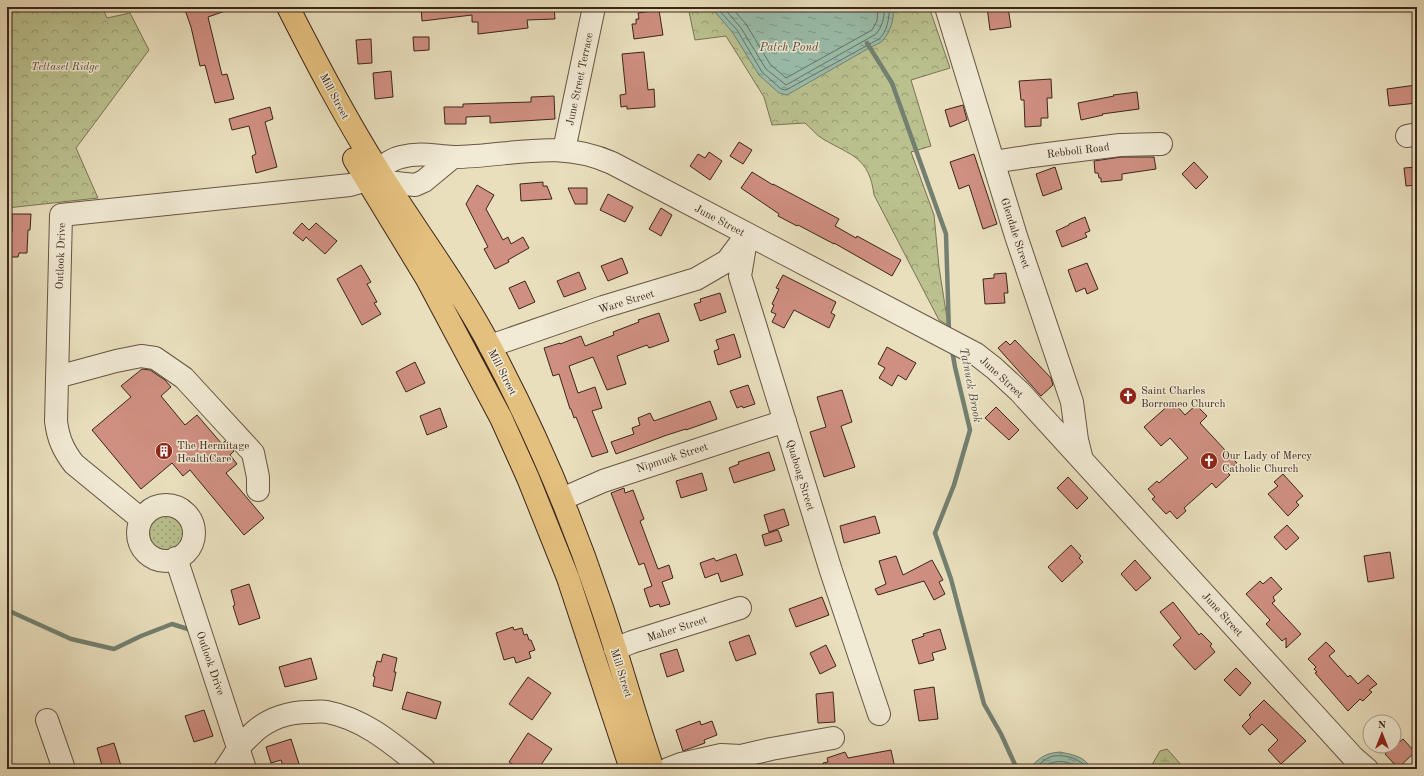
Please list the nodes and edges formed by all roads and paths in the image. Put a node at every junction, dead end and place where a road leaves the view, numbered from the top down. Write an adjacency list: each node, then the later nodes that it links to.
1 (273, 7): 9 (main road, Mill Street)
2 (288, 7): 9 (main road, Mill Street)
3 (594, 7): 6 (street, June Street Terrace)
4 (946, 7): 8 (street, Glendale Street)
5 (1162, 144): 8 (street, Rebboli Road)
6 (564, 150): 7 (street, June Street); 10 (street, June Street)
7 (453, 157): 9 (street, June Street); 9 (street)
8 (994, 162): 14 (street, Glendale Street)
9 (377, 177): 11 (main road, Mill Street); 12 (street, Outlook Drive); 29 (main road, Mill Street)
10 (747, 234): 11 (street, Ware Street); 13 (street, Quaboag Street); 14 (street, June Street)
11 (490, 346): 16 (main road, Mill Street)
12 (57, 377): 15 (street); 17 (street, Outlook Drive)
13 (785, 421): 16 (street, Nipmuck Street); 21 (street, Quaboag Street)
14 (1082, 460): 32 (street, June Street)
15 (258, 490)
16 (562, 499): 20 (main road, Mill Street)
17 (141, 519): 18 (street); 18 (street)
18 (176, 558): 24 (street, Outlook Drive)
19 (740, 608): 20 (street, Maher Street)
20 (615, 649): 30 (main road, Mill Street)
21 (879, 714)
22 (47, 720): 25 (street)
23 (833, 738): 31 (street)
24 (239, 748): 26 (street); 27 (street, Outlook Drive); 28 (street)
25 (64, 769)
26 (225, 769)
27 (245, 769)
28 (424, 769)
29 (631, 769)
30 (653, 769)
31 (668, 769)
32 (1367, 769)

